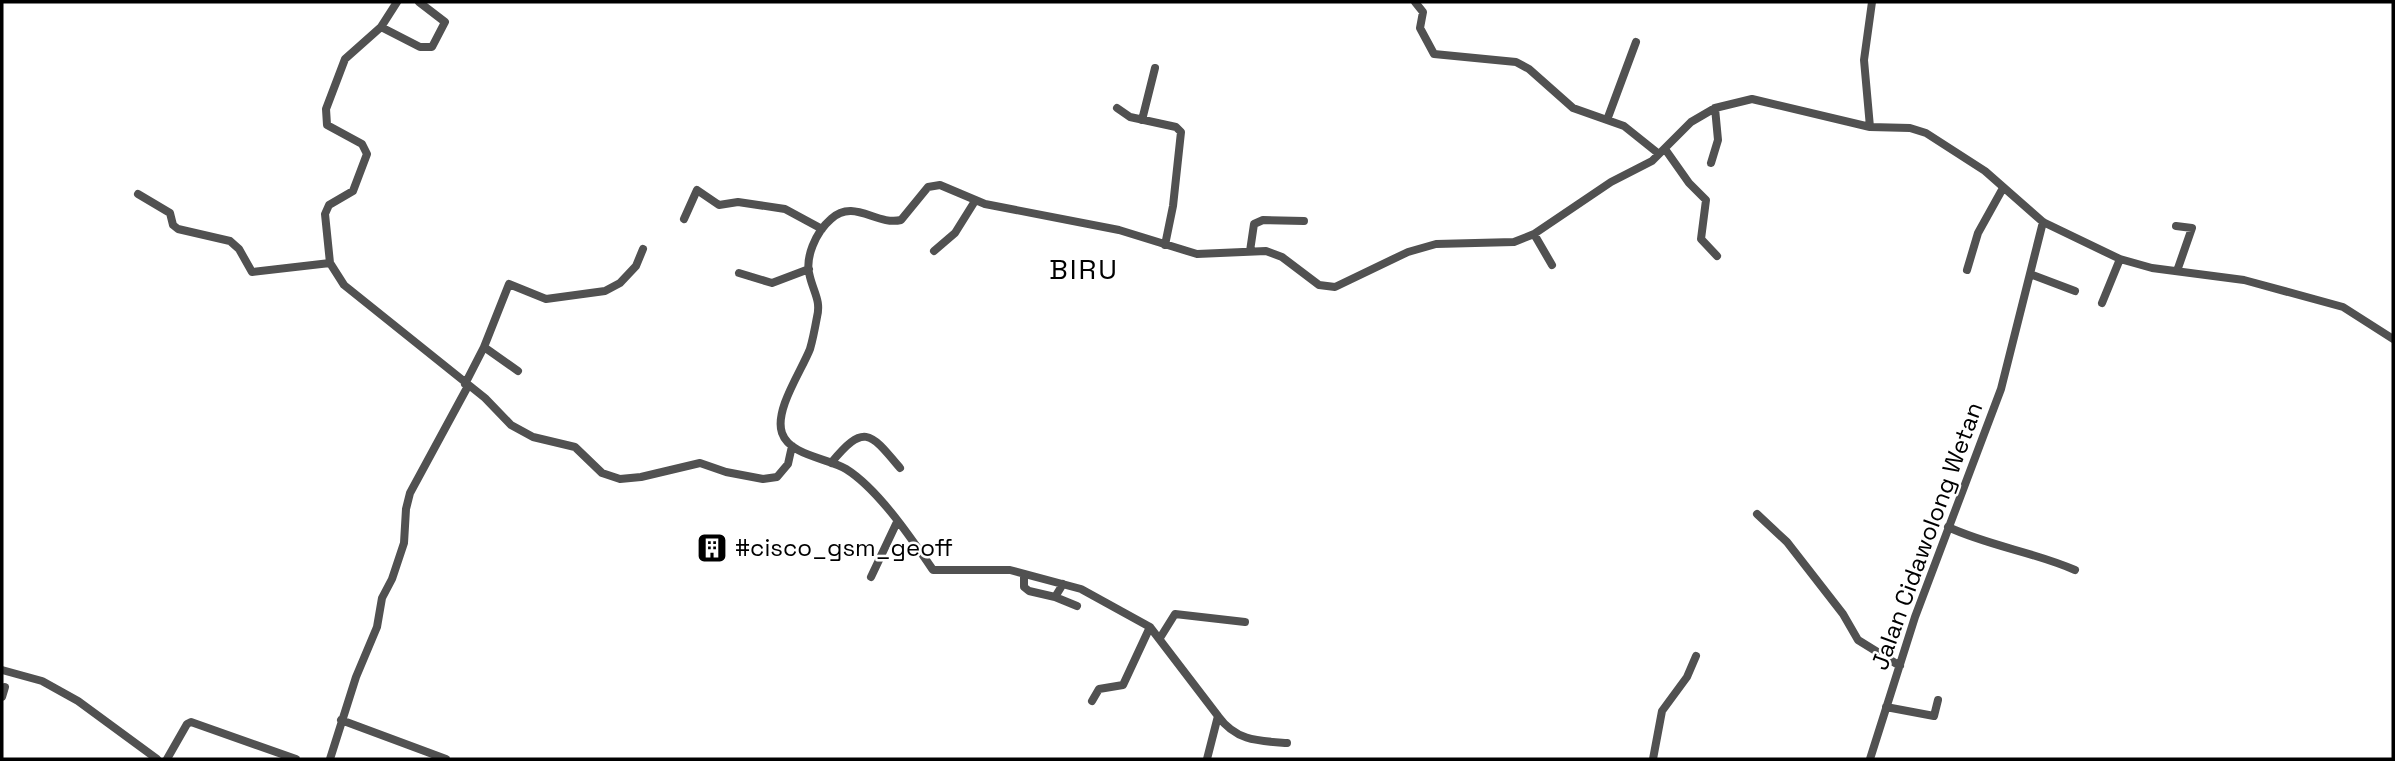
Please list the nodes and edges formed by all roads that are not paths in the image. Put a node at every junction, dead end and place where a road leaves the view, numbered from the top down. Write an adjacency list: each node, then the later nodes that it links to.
1 (397, 2): 5 (street)
2 (419, 2): 5 (street)
3 (1415, 2): 11 (street)
4 (1872, 2): 12 (street)
5 (381, 27): 30 (street)
6 (1636, 43): 11 (street)
7 (1155, 68): 10 (street)
8 (1117, 108): 10 (street)
9 (1715, 108): 12 (street); 13 (street); 14 (street)
10 (1142, 120): 24 (street)
11 (1607, 120): 13 (street)
12 (1870, 127): 15 (street)
13 (1662, 152): 23 (street); 28 (street)
14 (1711, 163)
15 (2003, 188): 20 (street); 33 (street)
16 (138, 194): 30 (street)
17 (975, 201): 22 (street); 24 (street); 26 (street)
18 (684, 219): 22 (street)
19 (1304, 221): 27 (street)
20 (2043, 222): 29 (street); 36 (street)
21 (2176, 226): 34 (street)
22 (822, 229): 32 (street)
23 (1534, 234): 27 (street); 31 (street)
24 (1165, 245): 27 (street)
25 (643, 249): 40 (street)
26 (934, 251)
27 (1250, 251)
28 (1717, 256)
29 (2120, 260): 34 (street); 38 (street)
30 (330, 263): 42 (street)
31 (1552, 265)
32 (808, 269): 35 (street); 43 (street)
33 (1967, 270)
34 (2177, 271): 39 (street)
35 (739, 273)
36 (2030, 274): 37 (street); 48 (street, Jalan Cidawolong Wetan)
37 (2075, 290)
38 (2102, 303)
39 (2393, 339)
40 (484, 347): 41 (street); 42 (street)
41 (518, 371)
42 (466, 385): 43 (street); 67 (street)
43 (792, 446): 44 (street)
44 (831, 463): 45 (street); 47 (street)
45 (900, 468)
46 (1757, 514): 59 (street)
47 (897, 522): 50 (street); 51 (street)
48 (1948, 527): 49 (street); 59 (street, Jalan Cidawolong Wetan)
49 (2075, 570)
50 (1024, 574): 52 (street); 53 (street)
51 (871, 577)
52 (1063, 584): 53 (street); 56 (street)
53 (1055, 597): 54 (street)
54 (1077, 606)
55 (1245, 622): 57 (street)
56 (1150, 627): 57 (street); 64 (street)
57 (1160, 638): 66 (street)
58 (1696, 656): 75 (street)
59 (1900, 666): 65 (street, Jalan Cidawolong Wetan)
60 (2, 670): 69 (street)
61 (5, 687): 62 (street)
62 (2, 697)
63 (1938, 700): 65 (street)
64 (1092, 701)
65 (1886, 707): 76 (street, Jalan Cidawolong Wetan)
66 (1218, 716): 68 (street); 74 (street)
67 (341, 720): 72 (street); 73 (street)
68 (1287, 743)
69 (157, 759)
70 (167, 759): 71 (street)
71 (296, 759)
72 (330, 759)
73 (446, 759)
74 (1206, 759)
75 (1653, 759)
76 (1870, 759)

